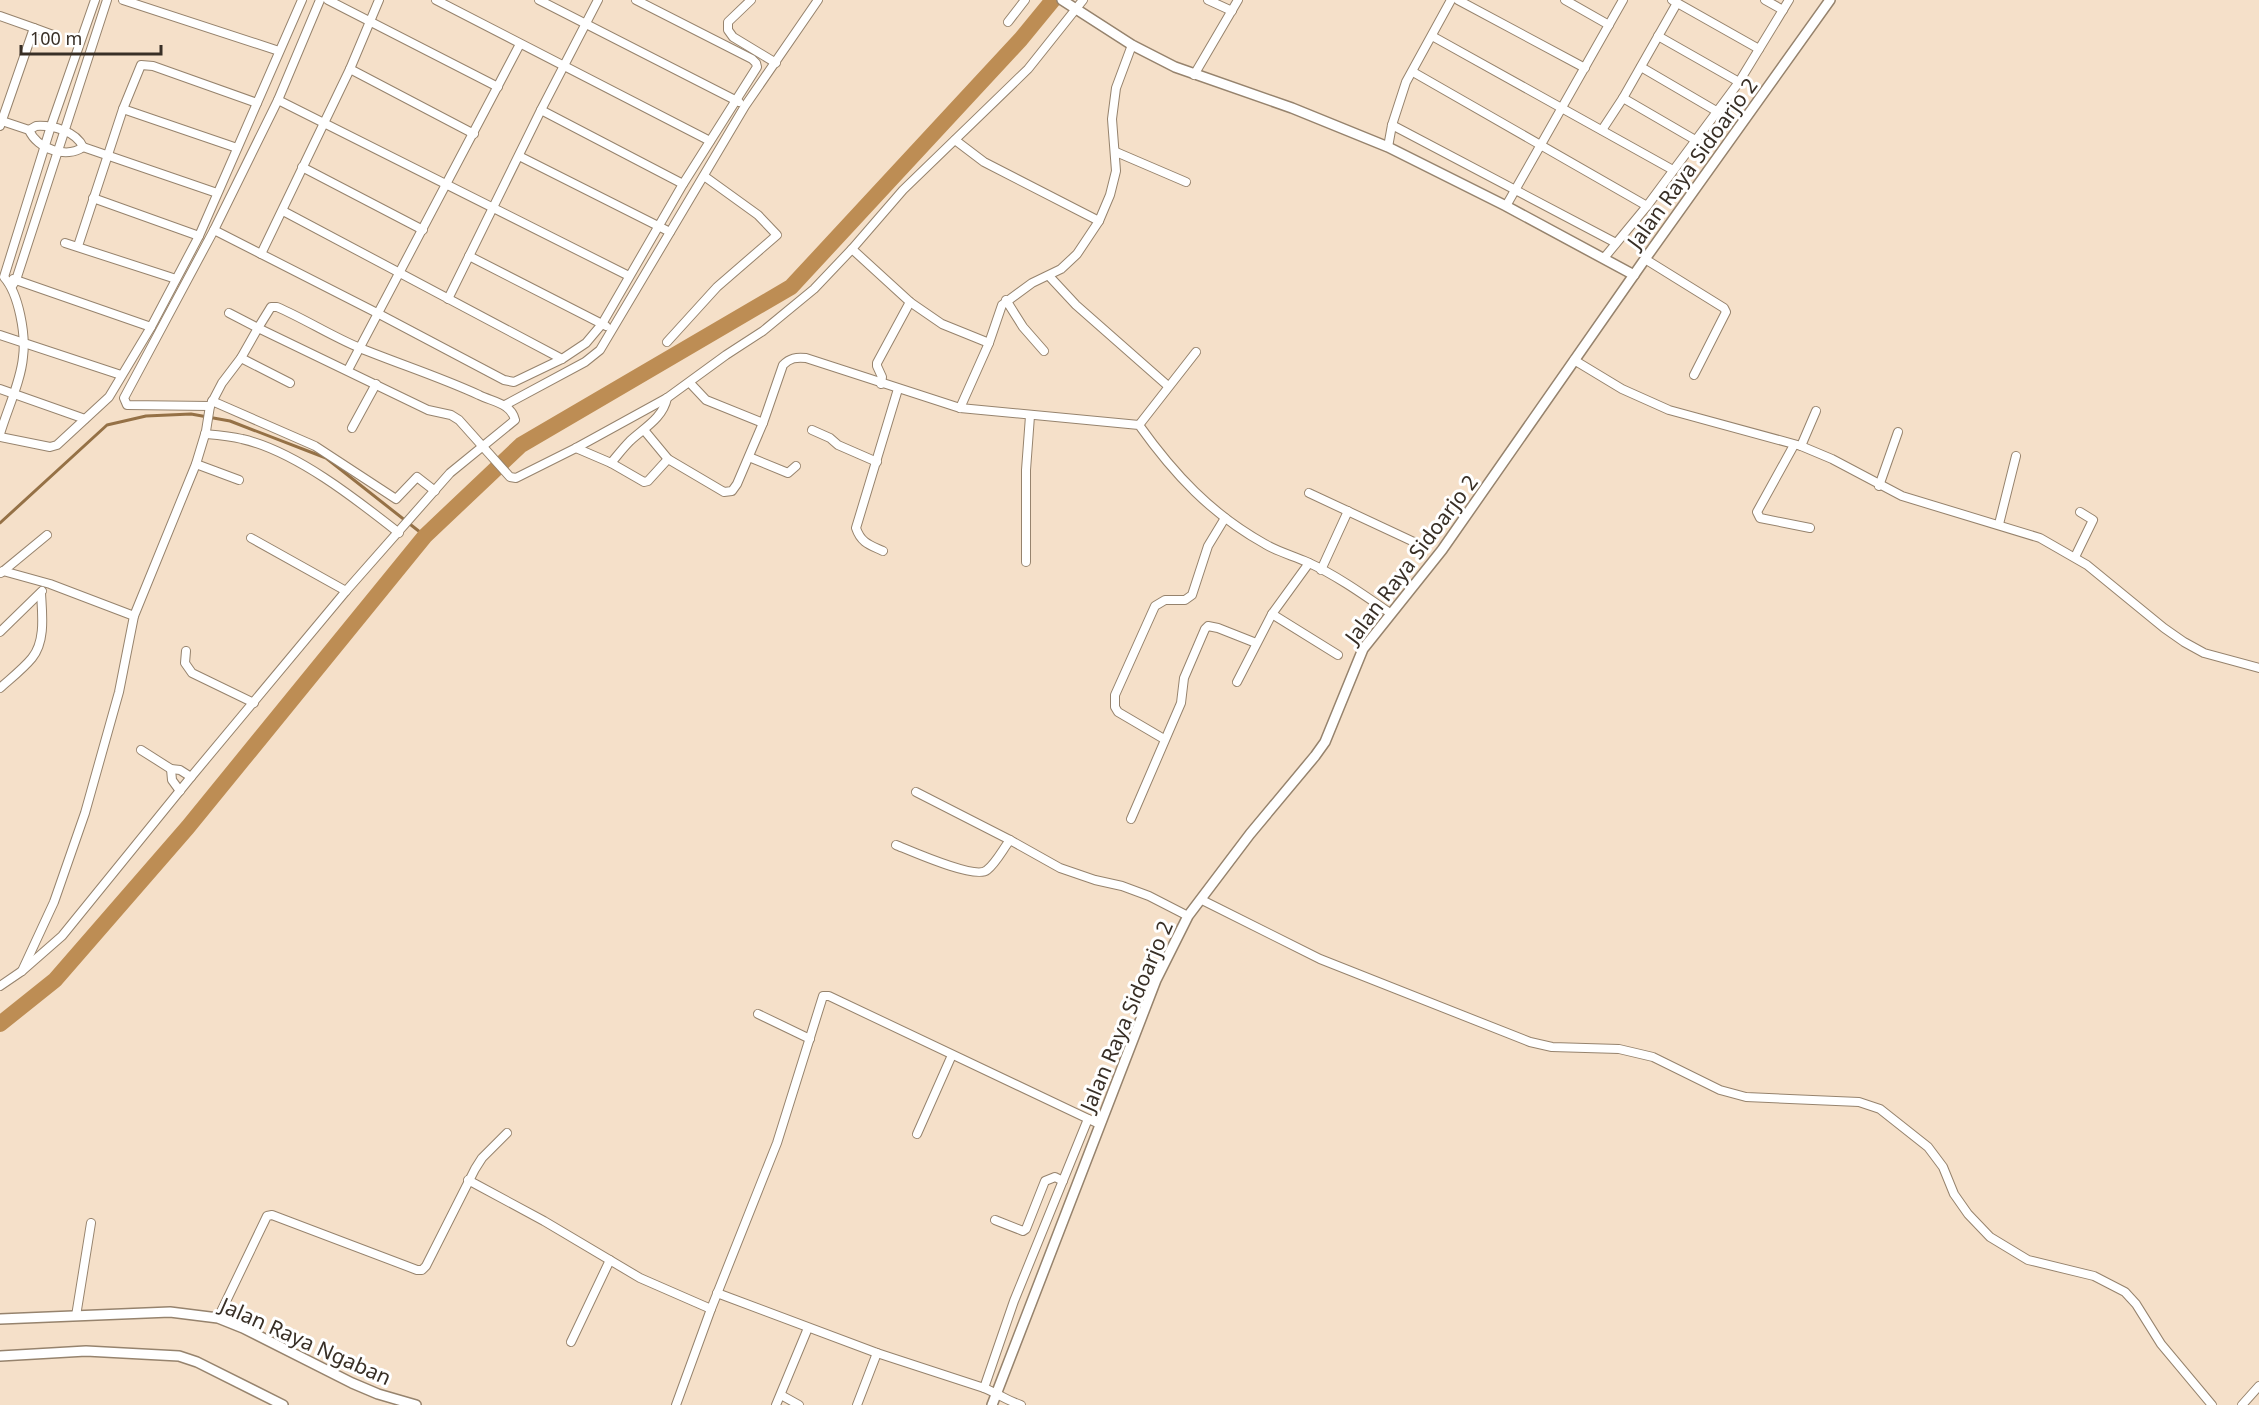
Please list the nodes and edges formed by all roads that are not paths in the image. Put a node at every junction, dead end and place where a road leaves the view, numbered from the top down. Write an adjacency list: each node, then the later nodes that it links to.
1 (95, 0): 63 (street)
2 (107, 0): 66 (street)
3 (123, 0): 41 (street)
4 (302, 0): 41 (street)
5 (320, 0): 52 (street)
6 (328, 0): 30 (street)
7 (380, 0): 30 (street)
8 (539, 0): 32 (street)
9 (598, 0): 32 (street)
10 (636, 0): 53 (street)
11 (751, 0): 42 (street)
12 (818, 0): 42 (street)
13 (1025, 0): 31 (street)
14 (1083, 0): 26 (street)
15 (1208, 0): 28 (street)
16 (1238, 0): 28 (street)
17 (1451, 0): 36 (street)
18 (1458, 0): 46 (street)
19 (1565, 0): 33 (street)
20 (1623, 0): 33 (street)
21 (1766, 0): 27 (street)
22 (1789, 0): 27 (street)
23 (1830, 0): 106 (street, Jalan Raya Sidoarjo 2)
24 (440, 1): 38 (street)
25 (1675, 1): 37 (street); 40 (street)
26 (1070, 5): 39 (street); 68 (street)
27 (1783, 10): 40 (street)
28 (1232, 11): 48 (street)
29 (0, 16): 34 (street)
30 (371, 22): 45 (street); 50 (street)
31 (1008, 22)
32 (586, 24): 43 (street); 53 (street)
33 (1609, 25): 46 (street)
34 (34, 28): 35 (street); 60 (street)
35 (52, 35)
36 (1432, 36): 47 (street); 57 (street)
37 (1658, 36): 44 (street); 49 (street)
38 (520, 44): 43 (street); 50 (street)
39 (1132, 45): 48 (street); 77 (street)
40 (1759, 49): 49 (street)
41 (279, 51): 54 (street)
42 (776, 63): 55 (street)
43 (564, 66): 58 (street); 69 (street)
44 (1641, 66): 51 (street); 59 (street)
45 (350, 69): 61 (street); 67 (street)
46 (1585, 69): 57 (street)
47 (1413, 72): 62 (street); 71 (street)
48 (1194, 75): 74 (street)
49 (1739, 82): 59 (street)
50 (498, 87): 67 (street)
51 (1623, 98): 65 (street); 70 (street)
52 (278, 100): 61 (street); 95 (street)
53 (736, 100): 55 (street); 69 (street)
54 (257, 103): 56 (street); 75 (street)
55 (745, 106): 82 (street)
56 (123, 108): 75 (street); 78 (street)
57 (1563, 109): 65 (street); 71 (street)
58 (541, 110): 79 (street); 85 (street)
59 (1718, 112): 70 (street)
60 (1, 123): 64 (street)
61 (324, 123): 80 (street); 84 (street)
62 (1392, 125): 74 (street); 86 (street)
63 (51, 126): 64 (street); 66 (street); 72 (street)
64 (28, 130): 72 (street)
65 (1602, 130): 81 (street)
66 (65, 132): 73 (street); 76 (street)
67 (474, 134): 84 (street)
68 (955, 140): 93 (street); 102 (street)
69 (710, 141): 85 (street)
70 (1697, 141): 81 (street)
71 (1541, 146): 86 (street); 90 (street)
72 (45, 147): 76 (street); 109 (street)
73 (83, 147): 76 (street); 78 (street)
74 (1388, 147): 89 (street)
75 (237, 148): 87 (street)
76 (58, 151): 113 (street)
77 (1116, 152): 83 (street); 93 (street)
78 (108, 156): 87 (street); 88 (street)
79 (519, 156): 91 (street); 94 (street)
80 (302, 167): 92 (street); 96 (street)
81 (1673, 170): 90 (street)
82 (704, 176): 97 (street); 124 (street)
83 (1186, 182)
84 (447, 184): 91 (street); 96 (street)
85 (683, 184): 94 (street)
86 (1516, 190): 89 (street); 100 (street)
87 (217, 193): 98 (street)
88 (93, 198): 98 (street); 101 (street)
89 (1506, 206): 105 (street)
90 (1647, 206): 100 (street)
91 (493, 209): 104 (street); 110 (street)
92 (283, 211): 103 (street); 107 (street)
93 (1099, 221): 111 (street)
94 (657, 227): 97 (street); 110 (street)
95 (214, 230): 103 (street); 147 (street)
96 (423, 230): 107 (street)
97 (670, 232): 122 (street)
98 (199, 236): 112 (street)
99 (65, 243): 101 (street)
100 (1616, 243): 105 (street)
101 (78, 246): 112 (street)
102 (852, 249): 115 (street); 137 (street)
103 (261, 254): 118 (street)
104 (469, 256): 114 (street); 119 (street)
105 (1604, 258): 108 (street)
106 (1645, 259): 108 (street, Jalan Raya Sidoarjo 2); 135 (street)
107 (400, 273): 114 (street); 118 (street)
108 (1632, 274): 132 (street, Jalan Raya Sidoarjo 2)
109 (2, 276): 113 (street)
110 (629, 276): 119 (street)
111 (1049, 276): 116 (street); 141 (street)
112 (176, 279): 120 (street)
113 (14, 283): 120 (street); 125 (street)
114 (448, 298): 131 (street)
115 (910, 302): 126 (street); 140 (street)
116 (1004, 302): 126 (street); 128 (street)
117 (229, 313): 121 (street)
118 (379, 314): 127 (street); 136 (street)
119 (602, 324): 122 (street); 131 (street)
120 (151, 327): 134 (street)
121 (258, 328): 127 (street); 130 (street); 133 (street)
122 (611, 330): 145 (street)
123 (0, 335): 125 (street)
124 (667, 342)
125 (23, 343): 134 (street); 144 (street)
126 (988, 343): 149 (street)
127 (360, 348): 133 (street); 148 (street)
128 (1044, 351)
129 (1196, 351): 141 (street)
130 (241, 358): 138 (street); 147 (street)
131 (562, 359): 136 (street)
132 (1574, 360): 162 (street); 193 (street, Jalan Raya Sidoarjo 2)
133 (348, 370): 139 (street)
134 (121, 375): 152 (street)
135 (1694, 375)
136 (514, 382): 145 (street)
137 (690, 382): 146 (street); 153 (street)
138 (290, 383)
139 (376, 384): 155 (street); 161 (street)
140 (881, 384): 143 (street); 153 (street)
141 (1168, 386): 154 (street)
142 (0, 389): 144 (street)
143 (898, 389): 149 (street); 167 (street)
144 (13, 393): 152 (street); 160 (street)
145 (523, 394): 148 (street)
146 (667, 398): 156 (street); 163 (street)
147 (211, 405): 158 (street); 173 (street)
148 (505, 405): 161 (street)
149 (960, 408): 151 (street)
150 (1816, 411): 162 (street)
151 (1030, 416): 154 (street); 186 (street)
152 (85, 419): 160 (street)
153 (763, 423): 165 (street)
154 (1139, 425): 177 (street)
155 (352, 428)
156 (644, 430): 166 (street); 169 (street)
157 (812, 430): 167 (street)
158 (206, 432): 168 (street); 180 (street)
159 (1898, 432): 172 (street)
160 (0, 435)
161 (482, 446): 163 (street); 173 (street)
162 (1797, 446): 172 (street); 179 (street)
163 (576, 448): 169 (street)
164 (2016, 456): 178 (street)
165 (749, 457): 166 (street); 170 (street)
166 (668, 459): 169 (street)
167 (877, 462): 184 (street)
168 (196, 464): 171 (street); 195 (street)
169 (611, 464)
170 (796, 466)
171 (238, 480)
172 (1879, 486): 178 (street)
173 (435, 491): 180 (street)
174 (1309, 493): 175 (street)
175 (1348, 511): 183 (street); 188 (street)
176 (2080, 512): 185 (street)
177 (1225, 518): 187 (street); 204 (street)
178 (1999, 524): 185 (street)
179 (1810, 528)
180 (401, 531): 191 (street)
181 (47, 535): 189 (street)
182 (251, 538): 191 (street)
183 (1414, 542)
184 (883, 551)
185 (2075, 557): 200 (street)
186 (1026, 562)
187 (1309, 563): 188 (street); 194 (street)
188 (1321, 570): 193 (street)
189 (1, 572): 190 (street)
190 (50, 584): 192 (street); 195 (street)
191 (346, 591): 203 (street)
192 (40, 593): 196 (street); 202 (street)
193 (1385, 610): 213 (street, Jalan Raya Sidoarjo 2)
194 (1272, 615): 197 (street); 199 (street)
195 (134, 616): 215 (street)
196 (0, 632)
197 (1256, 643): 201 (street); 204 (street)
198 (186, 651): 203 (street)
199 (1338, 654)
200 (2259, 668)
201 (1237, 682)
202 (0, 688)
203 (254, 703): 207 (street)
204 (1164, 739): 210 (street)
205 (141, 750): 206 (street)
206 (171, 769): 207 (street); 208 (street)
207 (191, 777): 208 (street)
208 (180, 791): 215 (street)
209 (916, 792): 211 (street)
210 (1131, 819)
211 (1010, 840): 212 (street); 214 (street)
212 (896, 845)
213 (1202, 900): 214 (street, Jalan Raya Sidoarjo 2); 248 (street)
214 (1186, 916): 220 (street, Jalan Raya Sidoarjo 2)
215 (22, 971): 216 (street)
216 (0, 986)
217 (758, 1014): 218 (street)
218 (810, 1040): 219 (street); 228 (street)
219 (952, 1055): 220 (street); 222 (street)
220 (1093, 1121): 224 (street); 238 (street, Jalan Raya Sidoarjo 2)
221 (507, 1133): 223 (street)
222 (917, 1134)
223 (468, 1180): 227 (street); 231 (street)
224 (1063, 1181): 225 (street); 238 (street)
225 (995, 1220)
226 (91, 1223): 230 (street)
227 (610, 1260): 229 (street); 234 (street)
228 (717, 1293): 229 (street); 233 (street)
229 (711, 1309): 242 (street)
230 (76, 1316): 231 (street, Jalan Raya Ngaban); 232 (street, Jalan Raya Ngaban)
231 (218, 1318): 241 (street, Jalan Raya Ngaban)
232 (0, 1319)
233 (808, 1328): 235 (street); 239 (street)
234 (571, 1342)
235 (877, 1353): 238 (street); 245 (street)
236 (0, 1356): 240 (street)
237 (2259, 1386): 249 (street)
238 (990, 1390): 246 (street, Jalan Raya Sidoarjo 2); 247 (street)
239 (781, 1395): 243 (street); 244 (street)
240 (283, 1405)
241 (416, 1405)
242 (676, 1405)
243 (776, 1405)
244 (799, 1405)
245 (857, 1405)
246 (992, 1405)
247 (1021, 1405)
248 (2212, 1405)
249 (2242, 1405)

